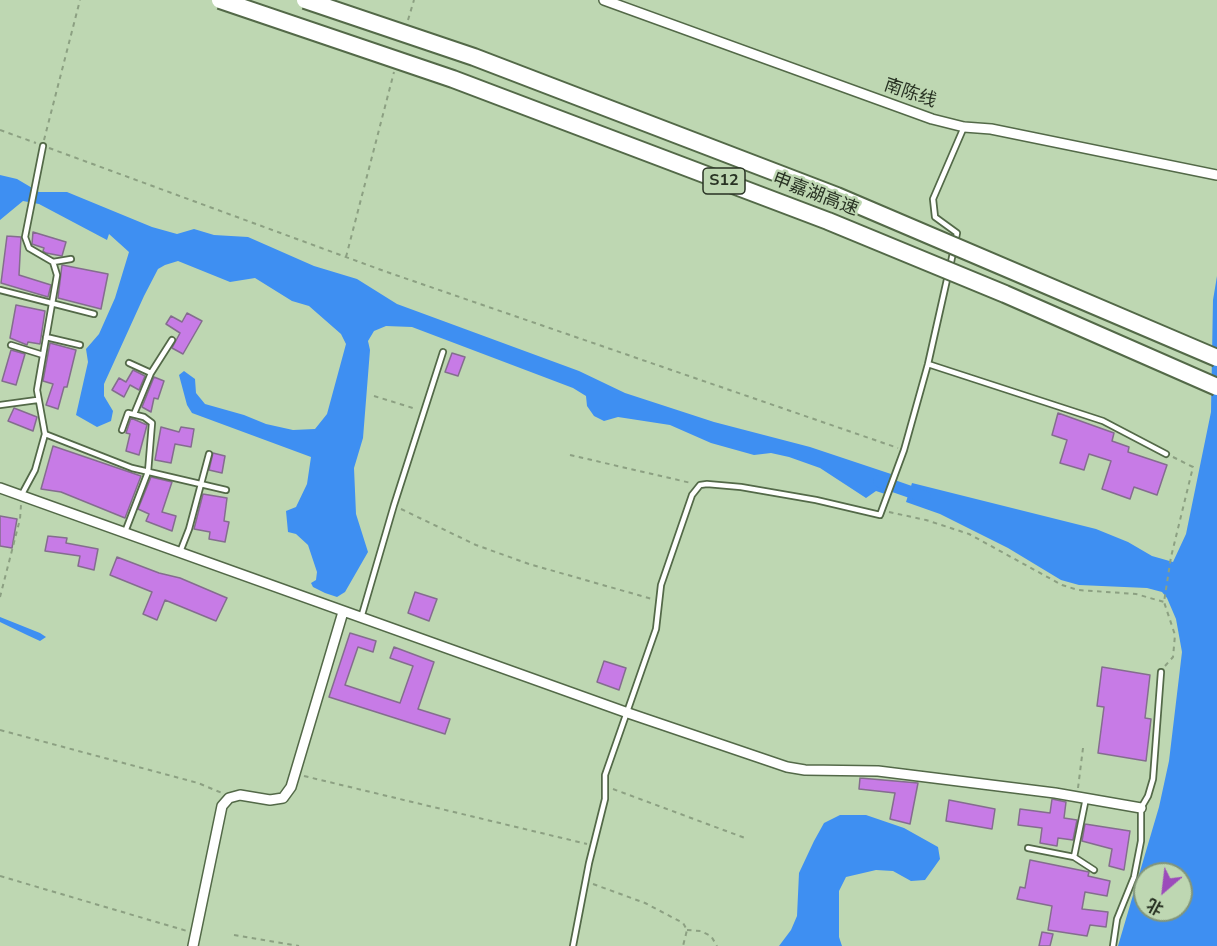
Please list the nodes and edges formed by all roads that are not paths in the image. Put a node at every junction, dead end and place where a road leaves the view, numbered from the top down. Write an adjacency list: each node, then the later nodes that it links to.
1 (220, 0): 22 (highway, 申嘉湖高速 / S12, bridge)
2 (305, 0): 18 (highway, 申嘉湖高速 / S12, bridge)
3 (604, 0): 4 (street, 南陈线)
4 (964, 127): 6 (street, 南陈线); 20 (lane)
5 (43, 146): 8 (lane)
6 (1217, 175)
7 (71, 260): 8 (lane)
8 (53, 262): 10 (lane)
9 (0, 290): 10 (lane)
10 (52, 303): 11 (lane); 12 (lane)
11 (94, 314)
12 (46, 337): 15 (lane); 17 (lane)
13 (172, 340): 21 (lane)
14 (11, 345): 17 (lane)
15 (80, 345)
16 (443, 352): 38 (lane)
17 (43, 355): 23 (lane)
18 (1217, 358)
19 (129, 363): 21 (lane)
20 (928, 364): 29 (lane); 40 (lane)
21 (151, 373): 25 (lane)
22 (1217, 387)
23 (37, 400): 24 (lane); 27 (lane)
24 (0, 405)
25 (134, 414): 26 (lane); 30 (lane)
26 (122, 430)
27 (45, 434): 30 (lane); 34 (lane)
28 (208, 454): 31 (lane)
29 (1166, 454)
30 (148, 472): 31 (lane); 35 (lane)
31 (199, 485): 33 (lane); 36 (lane)
32 (0, 488): 34 (street)
33 (226, 490)
34 (21, 496): 35 (street)
35 (124, 532): 36 (street)
36 (180, 552): 37 (street)
37 (343, 612): 38 (street); 46 (street)
38 (362, 618): 40 (street)
39 (1161, 672): 42 (lane)
40 (628, 713): 41 (street); 47 (lane)
41 (1081, 798): 42 (street); 44 (lane)
42 (1141, 808): 48 (lane)
43 (1028, 848): 44 (lane)
44 (1074, 857): 45 (lane)
45 (1094, 870)
46 (193, 946)
47 (573, 946)
48 (1113, 946)

